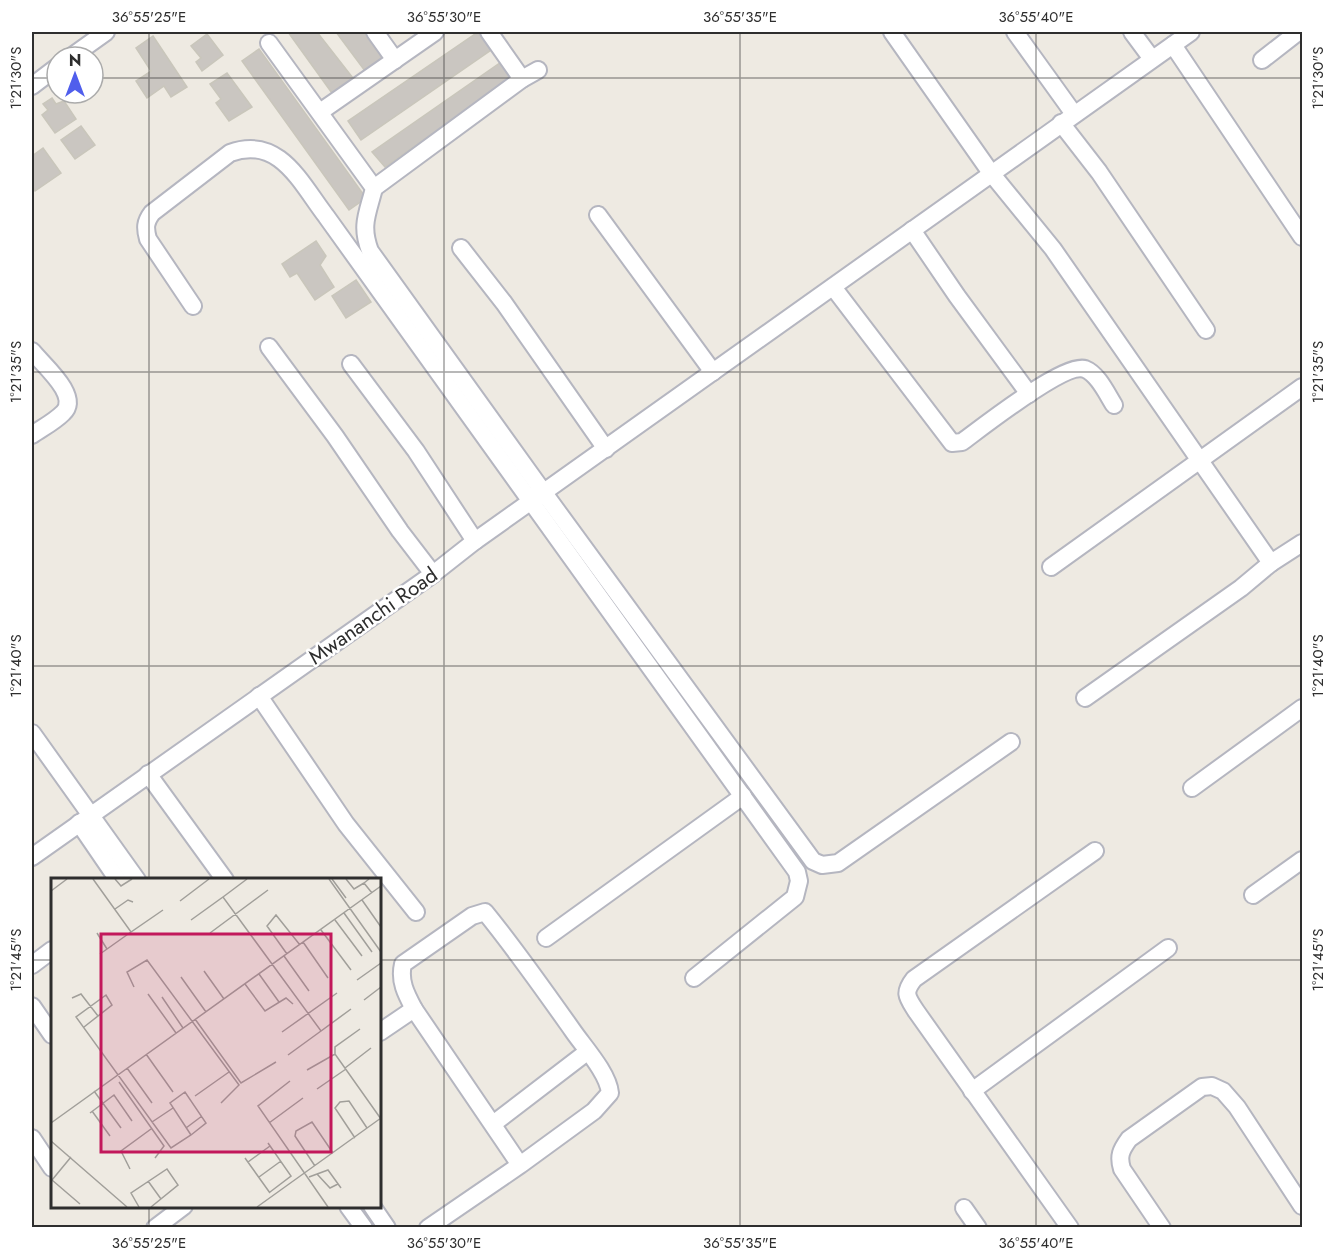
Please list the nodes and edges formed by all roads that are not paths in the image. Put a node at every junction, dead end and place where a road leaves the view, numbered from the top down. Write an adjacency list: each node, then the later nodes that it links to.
1 (106, 32): 11 (street)
2 (375, 32): 14 (street)
3 (435, 32): 14 (street)
4 (489, 32): 18 (street)
5 (892, 32): 22 (street)
6 (1015, 32): 21 (street)
7 (1132, 32): 13 (street)
8 (1191, 32): 12 (street, Mwananchi Road)
9 (1298, 32): 15 (street)
10 (268, 43): 20 (street)
11 (88, 45)
12 (1173, 45): 13 (street, Mwananchi Road); 26 (street)
13 (1152, 59): 21 (street, Mwananchi Road)
14 (394, 60): 20 (street)
15 (1262, 60)
16 (538, 70): 18 (street)
17 (45, 75): 19 (street)
18 (522, 79): 23 (street)
19 (32, 83)
20 (320, 112): 23 (street)
21 (1068, 118): 22 (street, Mwananchi Road); 30 (street)
22 (991, 173): 25 (street, Mwananchi Road); 40 (street)
23 (374, 188): 41 (street)
24 (598, 215): 34 (street)
25 (912, 230): 28 (street, Mwananchi Road); 36 (street)
26 (1302, 237)
27 (461, 248): 39 (street)
28 (833, 287): 34 (street, Mwananchi Road); 36 (street)
29 (193, 306): 41 (street)
30 (1206, 330)
31 (269, 347): 46 (street)
32 (32, 351): 38 (street)
33 (351, 364): 42 (street)
34 (713, 372): 39 (street, Mwananchi Road)
35 (1302, 387): 40 (street)
36 (1029, 394): 37 (street)
37 (1114, 405)
38 (32, 435)
39 (606, 449): 41 (street, Mwananchi Road)
40 (1200, 459): 44 (street); 45 (street)
41 (538, 497): 42 (street, Mwananchi Road); 51 (street); 54 (street)
42 (475, 541): 46 (street, Mwananchi Road)
43 (1302, 543): 44 (street)
44 (1271, 563): 48 (street)
45 (1051, 567)
46 (433, 574): 47 (street, Mwananchi Road)
47 (259, 696): 52 (street, Mwananchi Road); 63 (street)
48 (1085, 698)
49 (1302, 708): 53 (street)
50 (32, 733): 55 (street)
51 (1011, 742)
52 (148, 774): 55 (street, Mwananchi Road); 61 (street)
53 (1192, 788)
54 (743, 796): 64 (street); 68 (street)
55 (84, 820): 57 (street, Mwananchi Road); 59 (street); 60 (street)
56 (1095, 851): 74 (street)
57 (32, 857)
58 (1302, 860): 62 (street)
59 (117, 878)
60 (136, 878)
61 (224, 878)
62 (1253, 895)
63 (416, 912)
64 (546, 938)
65 (1168, 948): 74 (street)
66 (51, 951): 67 (street)
67 (32, 965)
68 (694, 978)
69 (32, 1006): 72 (street)
70 (414, 1009): 71 (street); 73 (street); 75 (street)
71 (381, 1031)
72 (51, 1034)
73 (587, 1052): 75 (street); 77 (street)
74 (972, 1091): 89 (street)
75 (493, 1124): 77 (street)
76 (32, 1138): 78 (street)
77 (520, 1165): 87 (street)
78 (51, 1166)
79 (1302, 1206): 90 (street)
80 (181, 1208): 84 (street)
81 (350, 1208): 85 (street)
82 (373, 1208): 86 (street)
83 (964, 1208): 88 (street)
84 (155, 1227)
85 (364, 1227)
86 (387, 1227)
87 (428, 1227)
88 (978, 1227)
89 (1070, 1227)
90 (1162, 1227)

